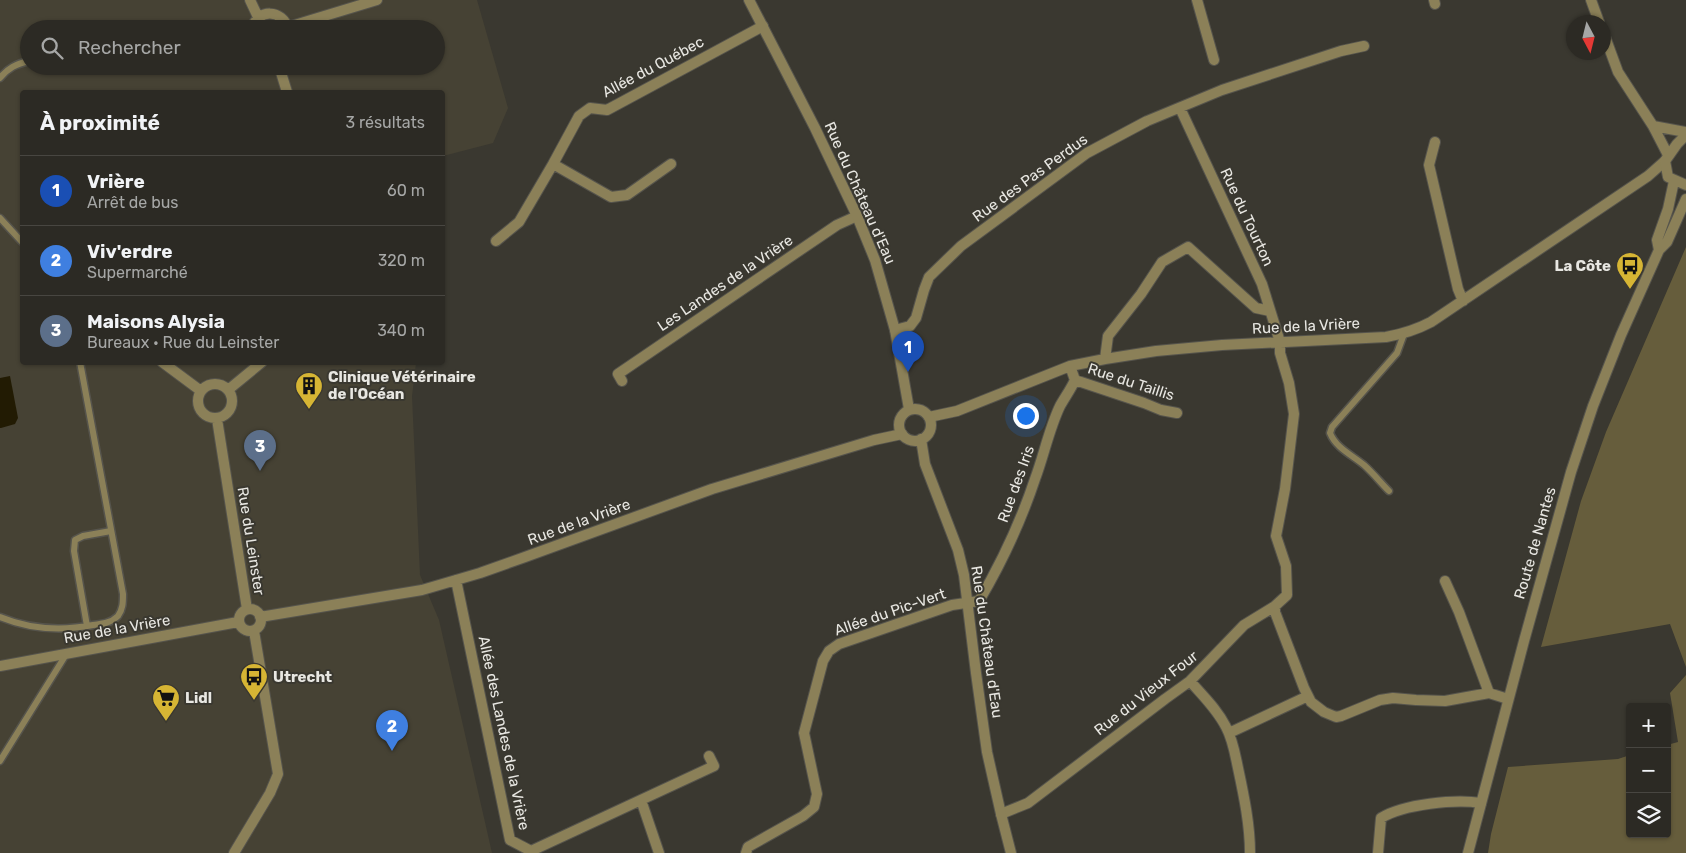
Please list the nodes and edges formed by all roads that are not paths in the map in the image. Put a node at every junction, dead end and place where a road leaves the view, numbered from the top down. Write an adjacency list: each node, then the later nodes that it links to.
1 (250, 0): 7 (street)
2 (377, 0): 10 (street)
3 (749, 0): 11 (street, Rue du Château d'Eau)
4 (1197, 0): 14 (street)
5 (1590, 0): 6 (street)
6 (1596, 15)
7 (258, 17): 8 (street); 9 (street)
8 (256, 20)
9 (284, 20)
10 (313, 20)
11 (763, 26): 24 (street, Allée du Québec); 30 (street, Rue du Château d'Eau)
12 (1364, 46): 19 (street, Rue des Pas Perdus)
13 (1611, 53): 20 (street)
14 (1214, 60)
15 (20, 63): 17 (lane)
16 (282, 75): 18 (street)
17 (0, 78)
18 (286, 90)
19 (1180, 108): 36 (street, Rue du Tourton); 37 (street, Rue des Pas Perdus)
20 (1653, 126): 21 (street); 23 (street)
21 (1686, 134): 23 (street, Rue de la Vrière)
22 (1435, 142): 35 (street)
23 (1667, 158): 26 (street, Rue de la Vrière); 27 (street)
24 (553, 164): 25 (street); 33 (street, Allée du Québec)
25 (671, 164)
26 (1648, 176): 27 (street); 35 (street, Rue de la Vrière)
27 (1671, 179): 28 (street); 34 (street, Route de Nantes)
28 (1686, 185)
29 (1686, 199): 34 (street, Route de Nantes)
30 (857, 216): 37 (street, Rue du Château d'Eau); 45 (street, Les Landes de la Vrière)
31 (0, 218): 32 (lane)
32 (20, 240)
33 (496, 241)
34 (1659, 250): 72 (street, Route de Nantes)
35 (1463, 301): 38 (street, Rue de la Vrière)
36 (1270, 311): 39 (street, Rue du Tourton); 40 (street)
37 (895, 330): 49 (street, Rue du Château d'Eau)
38 (1404, 334): 39 (street, Rue de la Vrière); 55 (lane)
39 (1280, 342): 40 (street, Rue de la Vrière); 60 (street, Rue du Vieux Four)
40 (1104, 359): 44 (street, Rue de la Vrière)
41 (81, 365): 56 (lane)
42 (166, 365): 48 (street)
43 (258, 365): 47 (street)
44 (1070, 366): 46 (street); 51 (street, Rue de la Vrière)
45 (622, 380)
46 (1075, 380): 50 (street, Rue du Taillis); 59 (street, Rue des Iris)
47 (228, 390): 48 (street); 52 (street)
48 (201, 391): 52 (street)
49 (909, 409): 51 (street); 53 (street)
50 (1177, 414)
51 (929, 417): 54 (street)
52 (217, 419): 61 (street, Rue du Leinster)
53 (902, 434): 54 (street); 57 (street, Rue de la Vrière)
54 (921, 439): 59 (street, Rue du Château d'Eau)
55 (1389, 491)
56 (111, 531): 65 (lane); 65 (lane)
57 (456, 580): 63 (street, Rue de la Vrière); 76 (street, Allée des Landes de la Vrière)
58 (1445, 581): 70 (street)
59 (968, 602): 78 (street, Rue du Château d'Eau); 81 (street, Allée du Pic-Vert)
60 (1275, 606): 69 (street, Rue du Vieux Four); 71 (street)
61 (247, 610): 63 (street); 64 (street)
62 (0, 617): 65 (lane)
63 (260, 617): 66 (street)
64 (238, 622): 66 (street); 67 (street, Rue de la Vrière)
65 (87, 626)
66 (254, 631): 79 (street)
67 (67, 653): 68 (street, Rue de la Vrière); 75 (lane)
68 (0, 666)
69 (1190, 682): 73 (street); 78 (street, Rue du Vieux Four)
70 (1490, 693): 71 (street); 72 (street)
71 (1308, 696): 73 (street)
72 (1508, 699): 77 (street, Route de Nantes)
73 (1229, 733): 83 (street)
74 (709, 756): 76 (street, Allée des Landes de la Vrière)
75 (0, 762)
76 (641, 800): 80 (street)
77 (1481, 802): 84 (street); 85 (street, Route de Nantes)
78 (1001, 814): 82 (street, Rue du Château d'Eau)
79 (234, 853)
80 (659, 853)
81 (746, 853)
82 (1011, 853)
83 (1250, 853)
84 (1378, 853)
85 (1468, 853)

